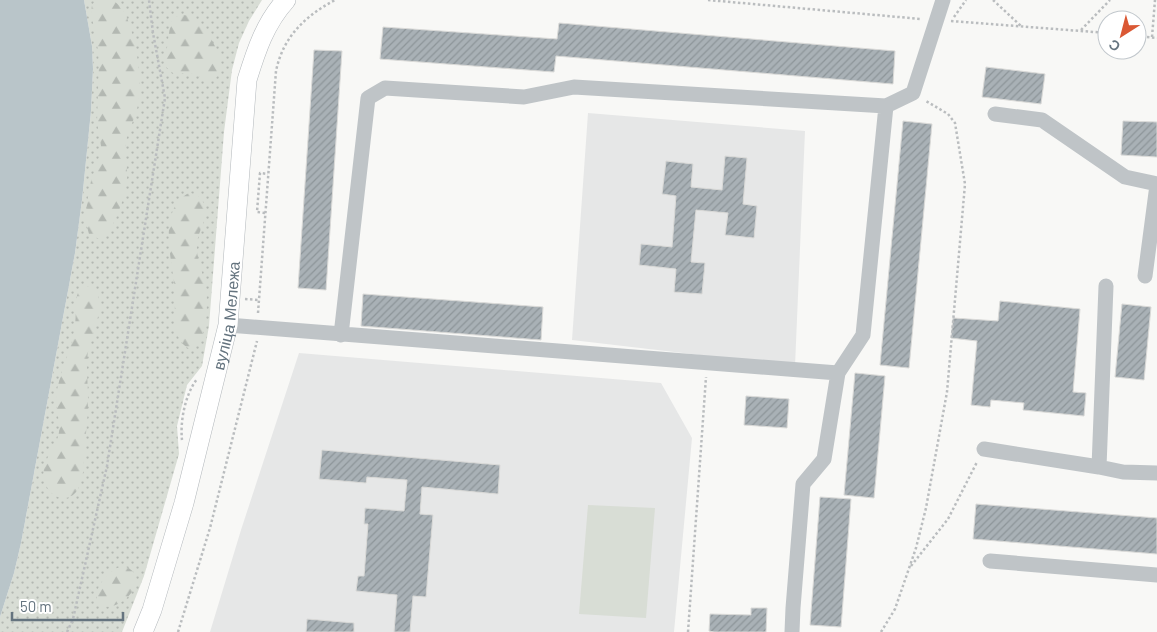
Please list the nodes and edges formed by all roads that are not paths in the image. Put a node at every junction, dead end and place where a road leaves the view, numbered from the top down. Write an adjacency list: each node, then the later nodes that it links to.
1 (286, 0): 8 (main road, вуліца Мележа)
2 (943, 0): 3 (lane)
3 (886, 106): 9 (lane); 10 (lane)
4 (995, 114): 5 (lane)
5 (1157, 185): 6 (lane)
6 (1145, 276)
7 (1106, 286): 12 (lane)
8 (228, 325): 9 (lane); 16 (main road, вуліца Мележа)
9 (341, 335): 10 (lane)
10 (838, 373): 17 (lane)
11 (984, 449): 12 (lane)
12 (1099, 467): 13 (lane)
13 (1157, 473)
14 (990, 561): 15 (lane)
15 (1157, 575)
16 (143, 632)
17 (792, 632)

